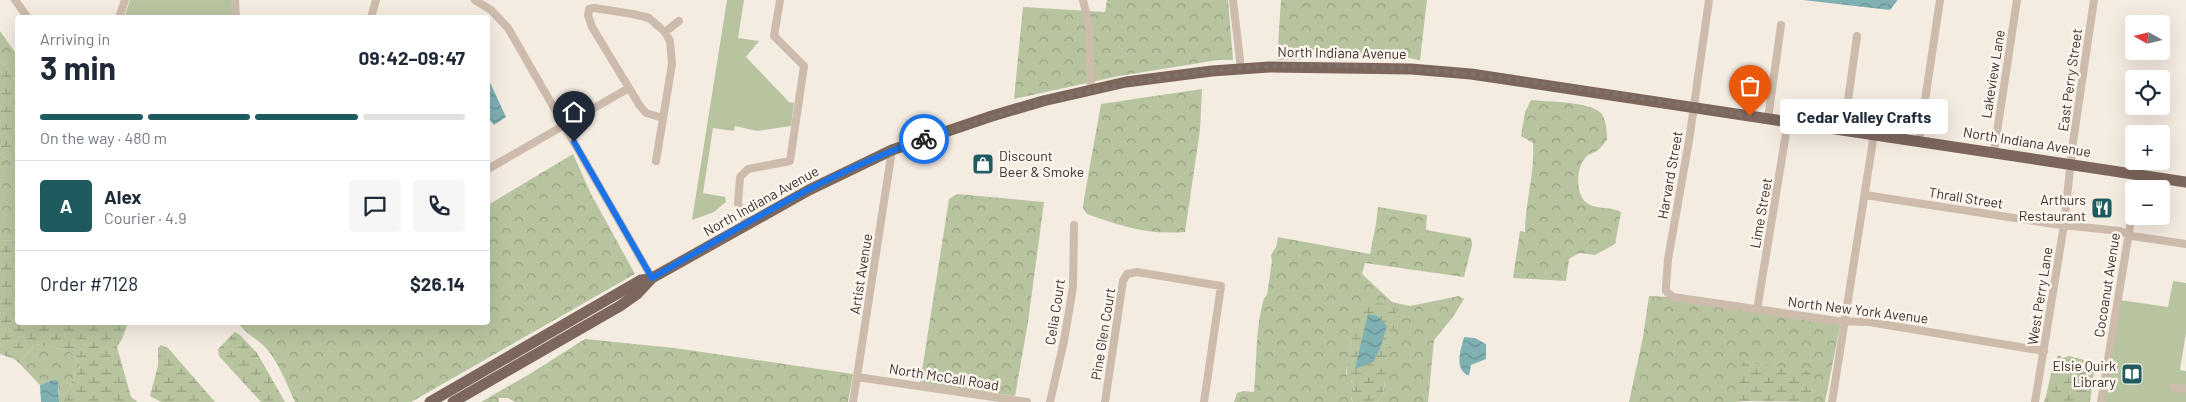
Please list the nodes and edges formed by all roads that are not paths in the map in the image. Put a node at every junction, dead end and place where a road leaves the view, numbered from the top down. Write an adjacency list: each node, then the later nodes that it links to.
1 (15, 0): 13 (street)
2 (126, 0): 14 (street)
3 (235, 0): 15 (street)
4 (376, 0): 16 (street)
5 (475, 0): 28 (street)
6 (780, 0): 41 (street)
7 (1083, 0): 23 (street)
8 (1233, 0): 21 (street)
9 (1709, 0): 24 (street, Harvard Street)
10 (1940, 0): 31 (street)
11 (2017, 0): 33 (street, Lakeview Lane)
12 (2094, 0): 35 (street, East Perry Street)
13 (26, 15)
14 (120, 15)
15 (236, 15)
16 (372, 15)
17 (679, 21): 19 (street)
18 (1781, 25): 26 (street)
19 (665, 32): 22 (street); 25 (street)
20 (1857, 36): 29 (street)
21 (1241, 69): 23 (main road, North Indiana Avenue); 24 (main road, North Indiana Avenue)
22 (629, 88): 25 (street); 28 (street)
23 (1091, 90): 32 (main road, North Indiana Avenue)
24 (1693, 107): 26 (main road, North Indiana Avenue); 48 (street, Harvard Street)
25 (663, 118): 34 (street)
26 (1768, 119): 27 (main road, North Indiana Avenue)
27 (1788, 121): 29 (main road, North Indiana Avenue); 49 (street, Lime Street)
28 (565, 125): 36 (street); 47 (street)
29 (1844, 129): 30 (main road, North Indiana Avenue)
30 (1874, 134): 31 (main road, North Indiana Avenue); 40 (street)
31 (1919, 141): 33 (main road, North Indiana Avenue)
32 (892, 150): 41 (main road, North Indiana Avenue); 52 (street, Artist Avenue)
33 (1994, 152): 35 (main road, North Indiana Avenue)
34 (656, 161)
35 (2072, 164): 37 (main road, North Indiana Avenue); 43 (street, West Perry Lane)
36 (490, 168)
37 (2139, 175): 38 (street); 39 (main road, North Indiana Avenue)
38 (2138, 180)
39 (2186, 182)
40 (1865, 195): 43 (street, Thrall Street); 50 (street)
41 (747, 225): 47 (main road, North Indiana Avenue)
42 (1074, 225): 59 (street, Celia Court)
43 (2064, 225): 45 (street, Thrall Street); 51 (street, West Perry Lane)
44 (2130, 225): 45 (street, Cocoanut Avenue)
45 (2128, 233): 46 (street, Thrall Street); 64 (street, Cocoanut Avenue)
46 (2186, 244)
47 (652, 278): 55 (main road, North Indiana Avenue); 56 (main road, North Indiana Avenue)
48 (1669, 294): 49 (street, North New York Avenue)
49 (1757, 310): 50 (street, North New York Avenue)
50 (1846, 320): 51 (street, North New York Avenue); 62 (street)
51 (2044, 351): 63 (street, West Perry Lane)
52 (857, 377): 57 (street, Artist Avenue); 58 (street, North McCall Road)
53 (2173, 387): 54 (street)
54 (2186, 389)
55 (430, 402)
56 (453, 402)
57 (853, 402)
58 (1027, 402)
59 (1050, 402)
60 (1105, 402): 61 (street, Pine Glen Court)
61 (1204, 402)
62 (1832, 402)
63 (2035, 402)
64 (2101, 402)

